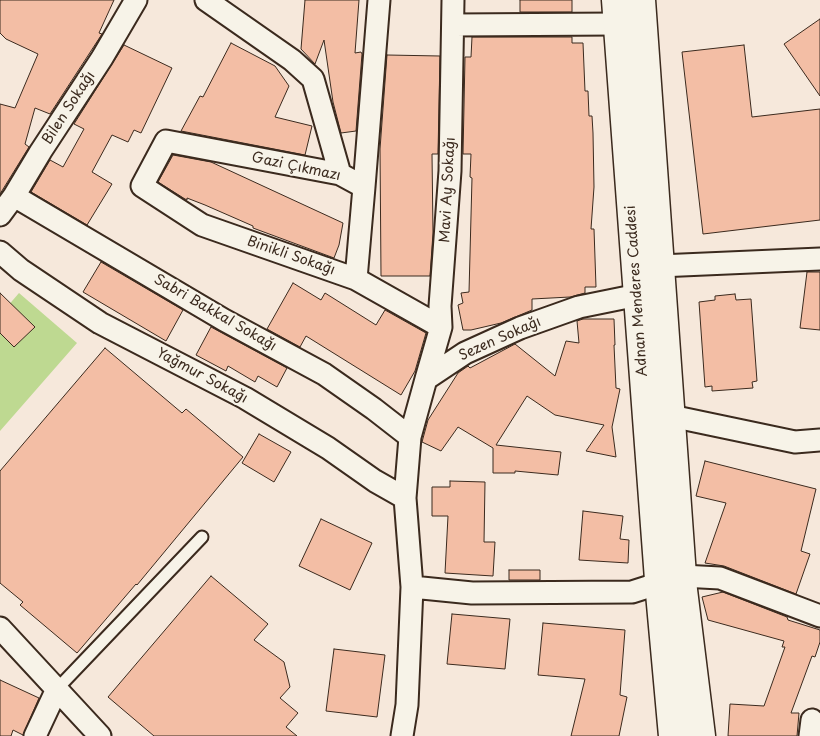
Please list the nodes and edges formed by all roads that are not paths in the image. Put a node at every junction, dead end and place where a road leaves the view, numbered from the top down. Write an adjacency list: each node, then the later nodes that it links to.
1 (136, 0): 11 (street, Bilen Sokağı)
2 (206, 0): 8 (street)
3 (379, 0): 10 (street)
4 (453, 0): 7 (street, Mavi Ay Sokağı)
5 (641, 0): 15 (street, Adnan Menderes Caddesi)
6 (617, 12): 7 (street); 17 (street, Adnan Menderes Caddesi)
7 (453, 25): 18 (street, Mavi Ay Sokağı)
8 (340, 174): 9 (street, Gazi Çıkmazı); 10 (street, Gazi Çıkmazı)
9 (142, 186): 16 (street, Binikli Sokağı)
10 (364, 187): 16 (street)
11 (14, 196): 12 (street, Bilen Sokağı); 21 (street, Sabri Bakkal Sokağı)
12 (0, 215)
13 (0, 252): 23 (street, Yağmur Sokağı)
14 (820, 259): 15 (street)
15 (659, 266): 20 (street, Adnan Menderes Caddesi)
16 (356, 279): 18 (street, Binikli Sokağı)
17 (638, 295): 19 (street, Sezen Sokağı); 25 (street, Adnan Menderes Caddesi)
18 (441, 327): 19 (street, Mavi Ay Sokağı)
19 (426, 378): 21 (street)
20 (671, 416): 22 (street); 25 (street, Adnan Menderes Caddesi)
21 (410, 437): 23 (street)
22 (820, 440)
23 (405, 498): 26 (street)
24 (202, 537): 29 (lane)
25 (671, 579): 26 (street); 27 (street); 33 (street, Adnan Menderes Caddesi); 34 (street, Adnan Menderes Caddesi)
26 (412, 587): 32 (street)
27 (820, 616)
28 (0, 628): 29 (street)
29 (57, 690): 30 (street); 31 (street)
30 (35, 736)
31 (100, 736)
32 (402, 736)
33 (673, 736)
34 (702, 736)

